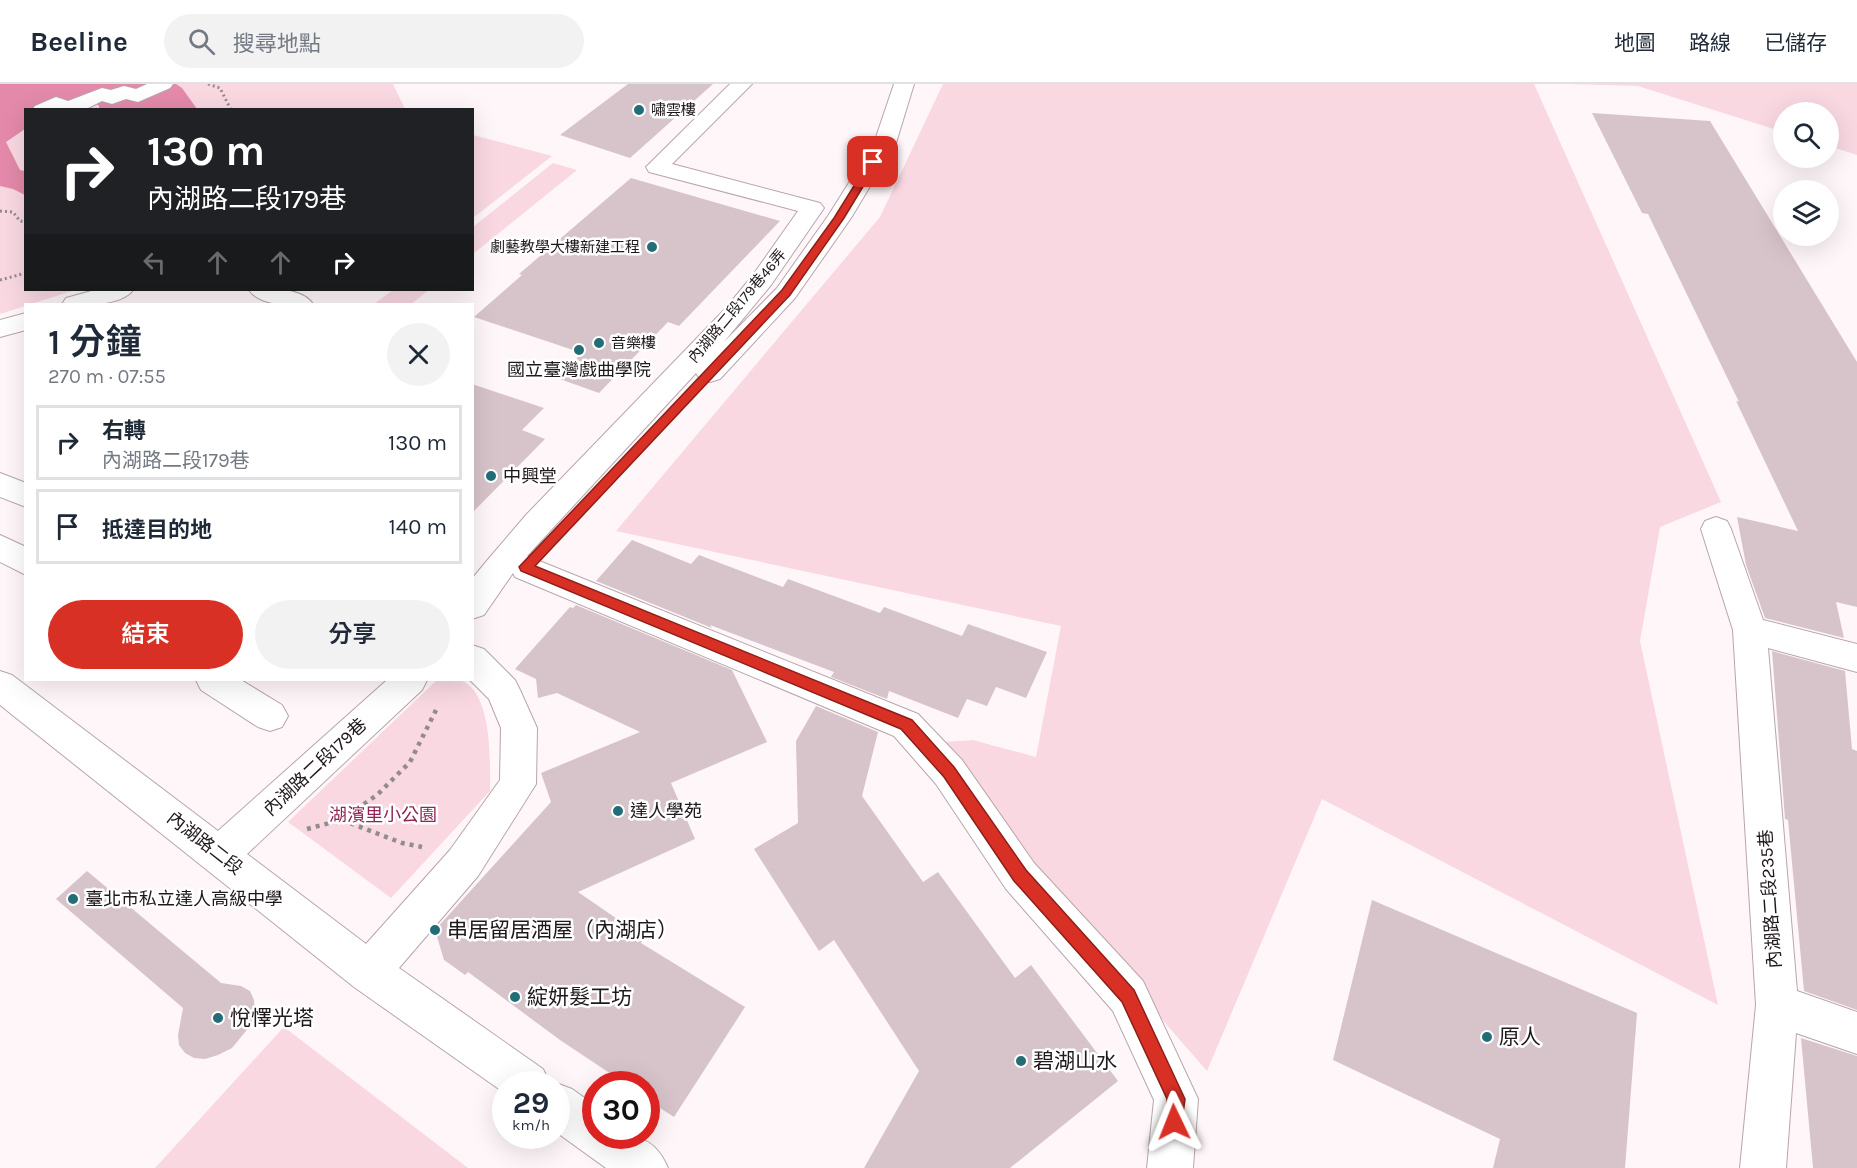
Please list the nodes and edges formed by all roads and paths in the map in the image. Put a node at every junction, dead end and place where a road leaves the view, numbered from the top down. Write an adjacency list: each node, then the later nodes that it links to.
1 (163, 84): 9 (street)
2 (208, 84): 6 (path)
3 (224, 84): 6 (path)
4 (742, 84): 25 (street, 內湖路二段179巷46弄)
5 (904, 84): 24 (street)
6 (220, 87): 10 (path)
7 (46, 108): 8 (street)
8 (66, 108)
9 (70, 108)
10 (230, 108)
11 (0, 211): 12 (path)
12 (24, 222)
13 (24, 274): 14 (path)
14 (0, 280)
15 (117, 291): 17 (street)
16 (265, 291): 18 (street)
17 (78, 303)
18 (297, 303)
19 (24, 322): 20 (street)
20 (0, 329)
21 (1716, 529): 27 (street, 內湖路二段235巷)
22 (0, 547): 23 (street)
23 (24, 562)
24 (526, 567): 26 (street); 44 (street)
25 (474, 603)
26 (474, 618)
27 (1750, 630): 28 (street); 39 (street, 內湖路二段235巷)
28 (1857, 658)
29 (474, 660): 37 (street)
30 (215, 681): 34 (street)
31 (409, 681): 36 (street, 內湖路二段179巷)
32 (0, 685): 36 (street, 內湖路二段)
33 (438, 707): 35 (path)
34 (270, 716)
35 (341, 820): 36 (path); 37 (path)
36 (231, 844): 38 (street, 內湖路二段)
37 (475, 848): 38 (street)
38 (369, 972): 41 (street, 內湖路二段)
39 (1777, 1005): 40 (street); 45 (street, 內湖路二段235巷)
40 (1857, 1033)
41 (510, 1071)
42 (618, 1149): 43 (street)
43 (645, 1168)
44 (1170, 1168)
45 (1763, 1168)

